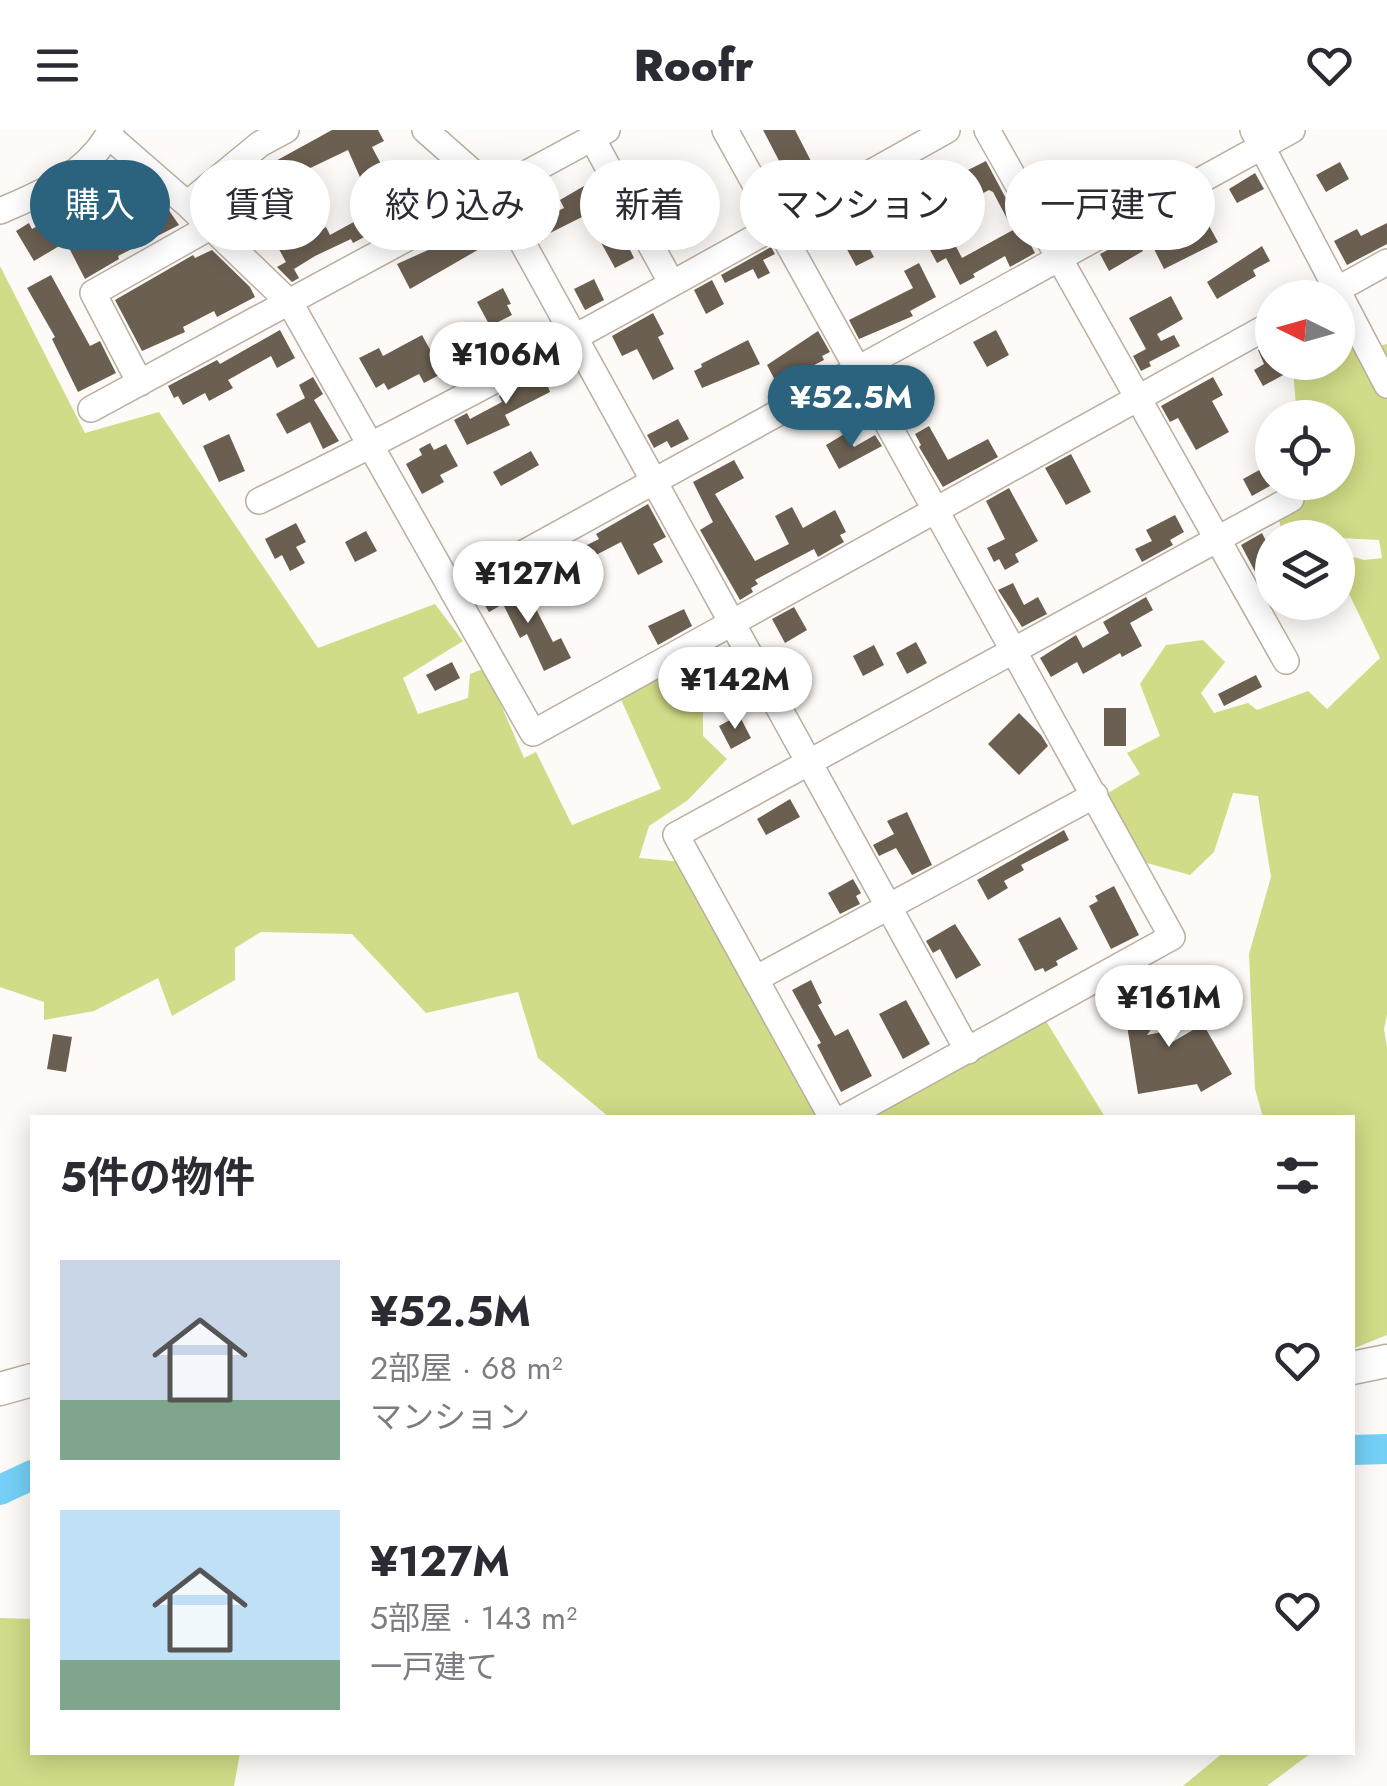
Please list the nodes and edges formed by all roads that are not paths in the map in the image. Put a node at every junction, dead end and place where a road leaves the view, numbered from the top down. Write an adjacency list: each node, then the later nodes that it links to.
1 (286, 130): 14 (street)
2 (425, 130): 10 (street)
3 (724, 130): 12 (street)
4 (947, 130): 13 (street)
5 (986, 130): 23 (street)
6 (1292, 130): 9 (street)
7 (110, 133): 14 (street); 16 (street)
8 (599, 134): 11 (street); 27 (street)
9 (1257, 138): 23 (street); 25 (street)
10 (458, 160)
11 (552, 160)
12 (740, 160)
13 (894, 160)
14 (186, 204): 15 (street)
15 (190, 208)
16 (0, 211)
17 (190, 238): 33 (street)
18 (740, 245): 27 (street)
19 (234, 250): 28 (street)
20 (387, 250): 28 (street)
21 (526, 250): 31 (street)
22 (789, 250): 32 (street)
23 (1057, 257): 32 (street); 35 (street)
24 (1387, 262): 26 (street)
25 (1324, 280)
26 (1354, 280)
27 (671, 282): 31 (street)
28 (290, 303): 33 (street); 37 (street)
29 (1255, 333): 35 (street)
30 (1355, 333): 34 (street)
31 (574, 337): 37 (street); 38 (street)
32 (855, 370): 38 (street); 41 (street)
33 (140, 383): 36 (street)
34 (1387, 384)
35 (1137, 397): 41 (street); 42 (street)
36 (90, 409)
37 (369, 448): 40 (street); 43 (street)
38 (653, 480): 43 (street); 44 (street)
39 (1289, 500): 42 (street)
40 (260, 501)
41 (932, 509): 44 (street); 45 (street)
42 (1217, 540): 45 (street); 46 (street)
43 (453, 592): 44 (street)
44 (732, 623): 47 (street)
45 (1012, 652): 47 (street); 48 (street)
46 (1286, 662)
47 (810, 763): 49 (street); 50 (street)
48 (1095, 795): 49 (street); 51 (street)
49 (887, 906): 50 (street); 51 (street)
50 (755, 980): 52 (street)
51 (968, 1051): 53 (street)
52 (830, 1115)
53 (850, 1115)
54 (1387, 1360): 55 (main road)
55 (1355, 1367)
56 (30, 1380): 57 (main road)
57 (0, 1388)

